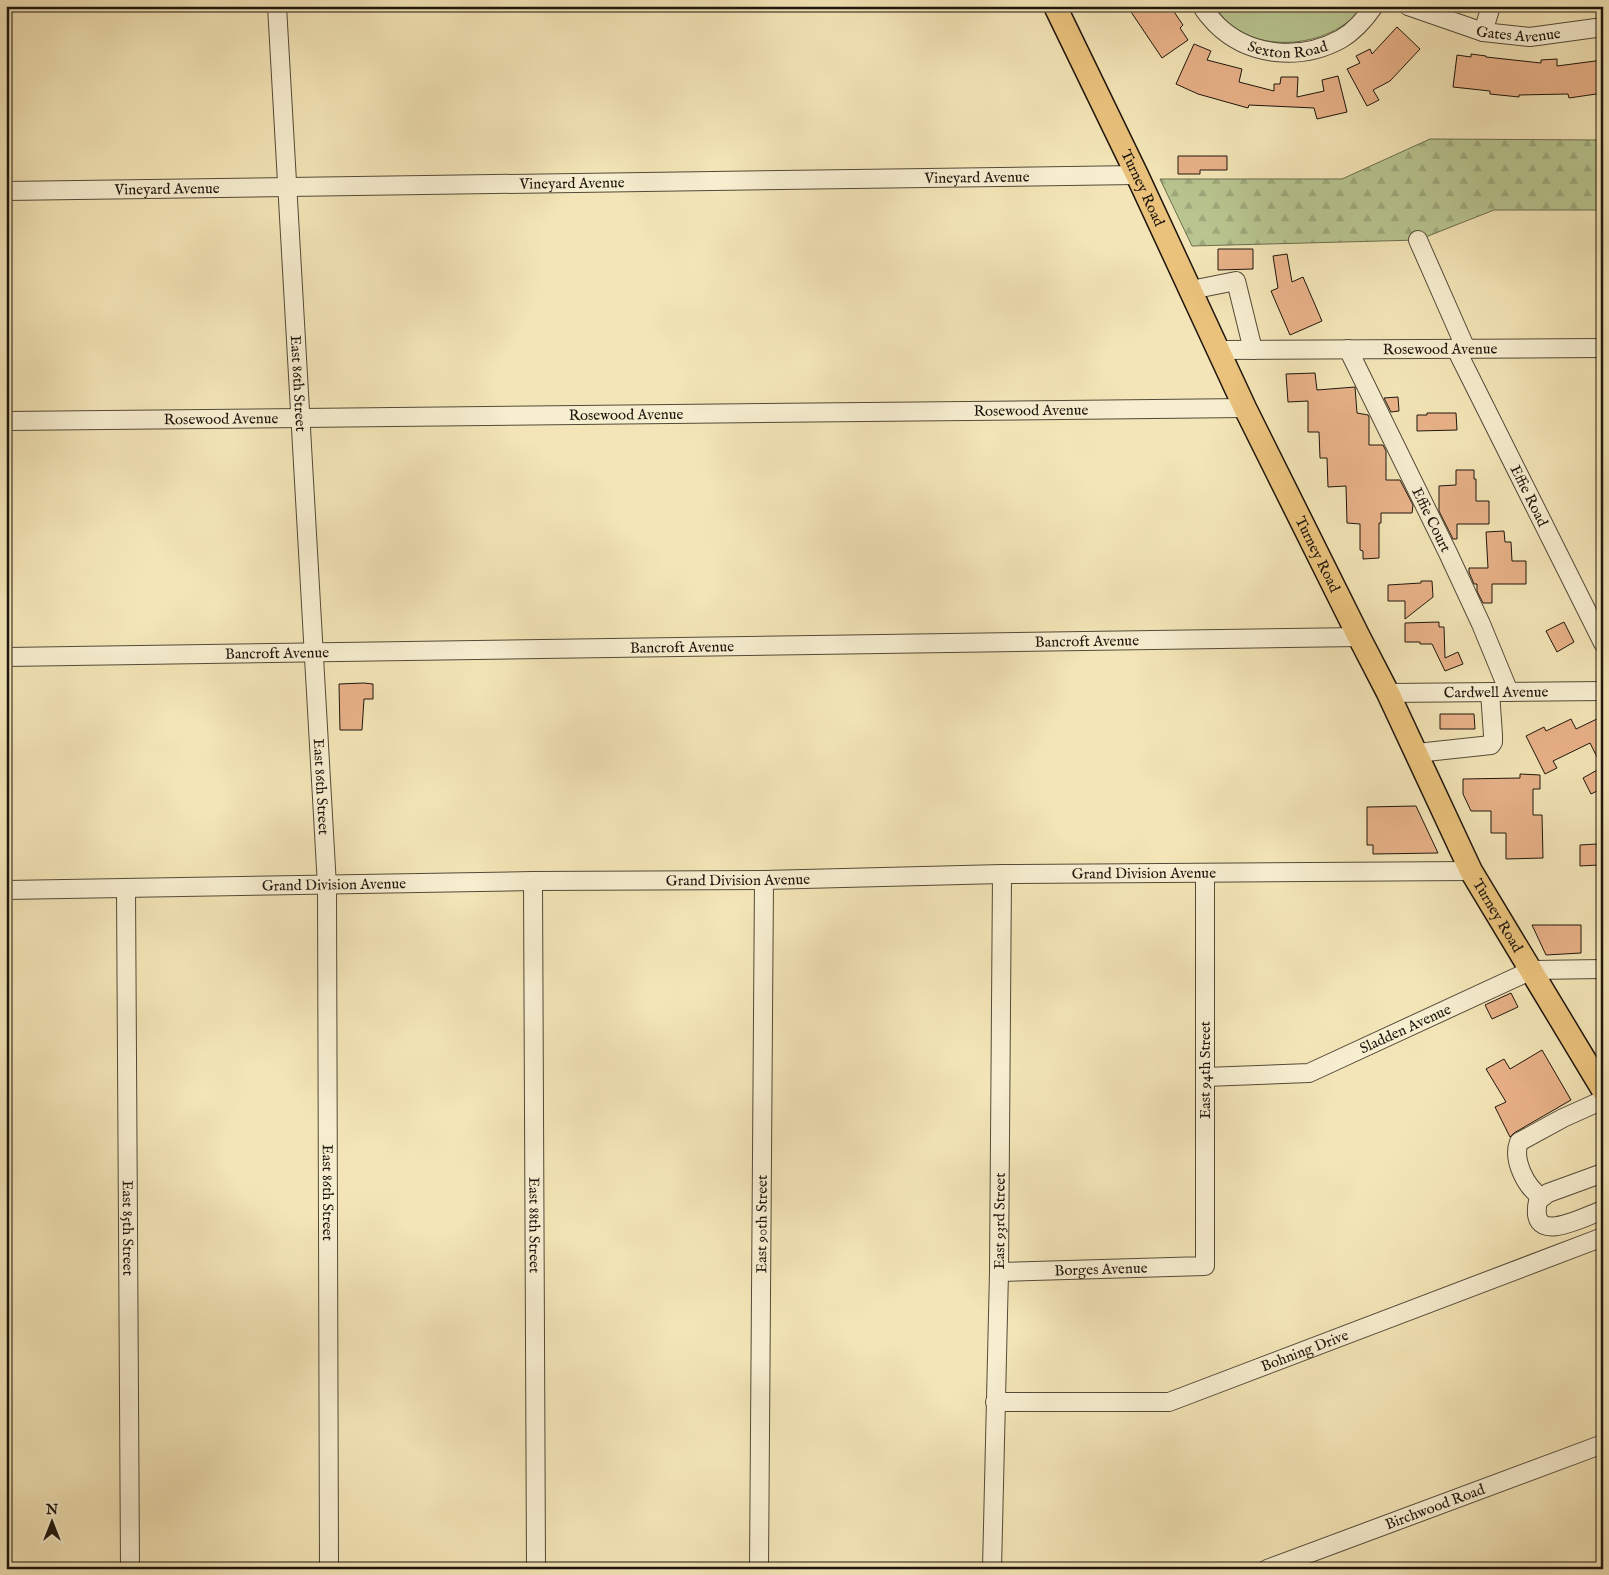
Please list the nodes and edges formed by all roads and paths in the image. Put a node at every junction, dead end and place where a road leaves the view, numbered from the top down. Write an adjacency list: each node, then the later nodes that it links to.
1 (277, 6): 12 (street, East 86th Street)
2 (1055, 6): 11 (main road, Turney Road)
3 (1202, 6): 6 (street, Sexton Road)
4 (1247, 6): 5 (path)
5 (1270, 6)
6 (1374, 6)
7 (1408, 6): 10 (street, Gates Avenue)
8 (1491, 6): 10 (street)
9 (1603, 27): 10 (street, Gates Avenue)
10 (1483, 32)
11 (1137, 175): 12 (street, Vineyard Avenue); 15 (main road, Turney Road)
12 (287, 187): 13 (street, Vineyard Avenue); 22 (street, East 86th Street)
13 (6, 191)
14 (1418, 240): 18 (street, Effie Road)
15 (1191, 290): 19 (main road, Turney Road); 20 (street)
16 (1603, 348): 18 (street, Rosewood Avenue)
17 (1348, 349): 18 (street, Rosewood Avenue); 20 (street, Rosewood Avenue); 30 (street, Effie Court)
18 (1461, 349): 25 (street, Effie Road)
19 (1219, 350): 20 (street, Rosewood Avenue); 21 (main road, Turney Road)
20 (1253, 350)
21 (1245, 408): 22 (street, Rosewood Avenue); 24 (main road, Turney Road)
22 (300, 416): 23 (street, Rosewood Avenue); 26 (street, East 86th Street)
23 (6, 421)
24 (1359, 638): 26 (street, Bancroft Avenue); 31 (main road, Turney Road)
25 (1603, 642)
26 (314, 652): 27 (street, Bancroft Avenue); 38 (street, East 86th Street)
27 (6, 657)
28 (1603, 691): 30 (street, Cardwell Avenue)
29 (1490, 692): 30 (street, Cardwell Avenue); 31 (street, Cardwell Avenue); 32 (street)
30 (1509, 692)
31 (1388, 693): 32 (main road, Turney Road)
32 (1416, 753): 33 (main road, Turney Road)
33 (1471, 871): 35 (street, Grand Division Avenue); 42 (main road, Turney Road)
34 (1002, 874): 35 (street, Grand Division Avenue); 36 (street, Grand Division Avenue); 53 (street, East 93rd Street)
35 (1205, 874): 43 (street, East 94th Street)
36 (764, 880): 37 (street, Grand Division Avenue); 59 (street, East 90th Street)
37 (533, 881): 38 (street, Grand Division Avenue); 58 (street, East 88th Street)
38 (328, 886): 39 (street, Grand Division Avenue); 57 (street, East 86th Street)
39 (126, 888): 40 (street, Grand Division Avenue); 56 (street, East 85th Street)
40 (6, 890)
41 (1603, 968): 42 (street, Sladden Avenue)
42 (1532, 970): 43 (street, Sladden Avenue); 44 (main road, Turney Road)
43 (1205, 1076): 52 (street, East 94th Street)
44 (1603, 1090)
45 (1603, 1100): 47 (street)
46 (1603, 1173): 47 (street)
47 (1541, 1197): 49 (street)
48 (1603, 1210): 49 (street)
49 (1548, 1227): 51 (street)
50 (1603, 1237): 51 (street, Bohning Drive)
51 (1558, 1254): 54 (street, Bohning Drive)
52 (1205, 1266): 53 (street, Borges Avenue)
53 (999, 1272): 54 (street, East 93rd Street)
54 (995, 1402): 60 (street, East 93rd Street)
55 (1603, 1444): 61 (street, Birchwood Road)
56 (130, 1569)
57 (329, 1569)
58 (536, 1569)
59 (759, 1569)
60 (992, 1569)
61 (1267, 1569)

